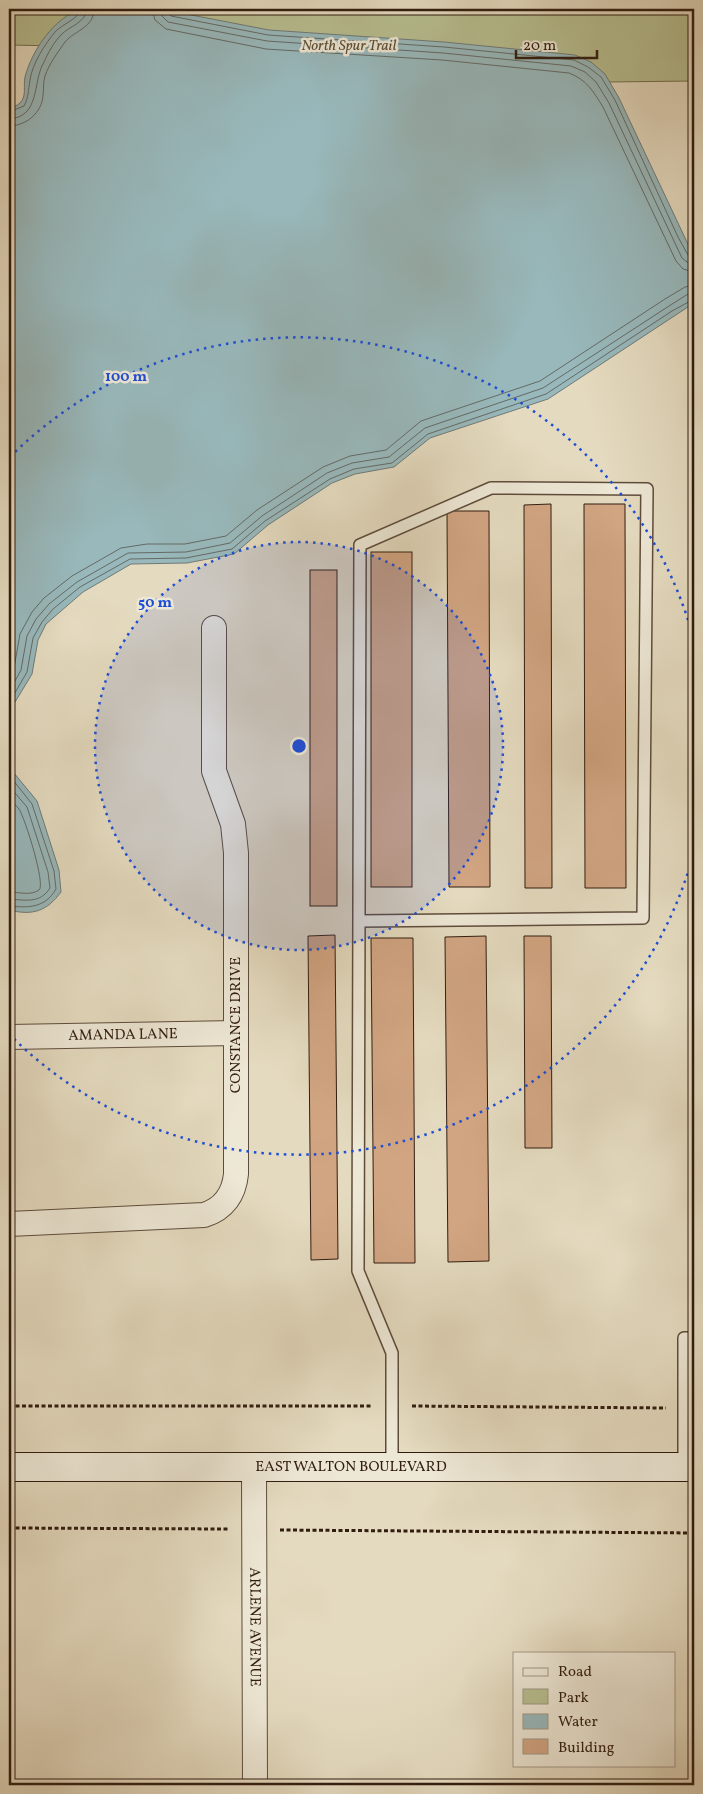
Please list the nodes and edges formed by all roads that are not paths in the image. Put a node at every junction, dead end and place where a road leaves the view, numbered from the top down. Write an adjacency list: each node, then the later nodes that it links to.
1 (214, 628): 3 (street, CONSTANCE DRIVE)
2 (359, 921): 2 (lane); 10 (lane)
3 (236, 1033): 4 (street, AMANDA LANE); 5 (street, CONSTANCE DRIVE)
4 (9, 1037)
5 (9, 1224)
6 (694, 1338): 8 (lane)
7 (9, 1467): 9 (main road, EAST WALTON BOULEVARD)
8 (689, 1467): 10 (main road, EAST WALTON BOULEVARD)
9 (254, 1468): 10 (main road, EAST WALTON BOULEVARD); 11 (street, ARLENE AVENUE)
10 (392, 1468)
11 (255, 1785)

